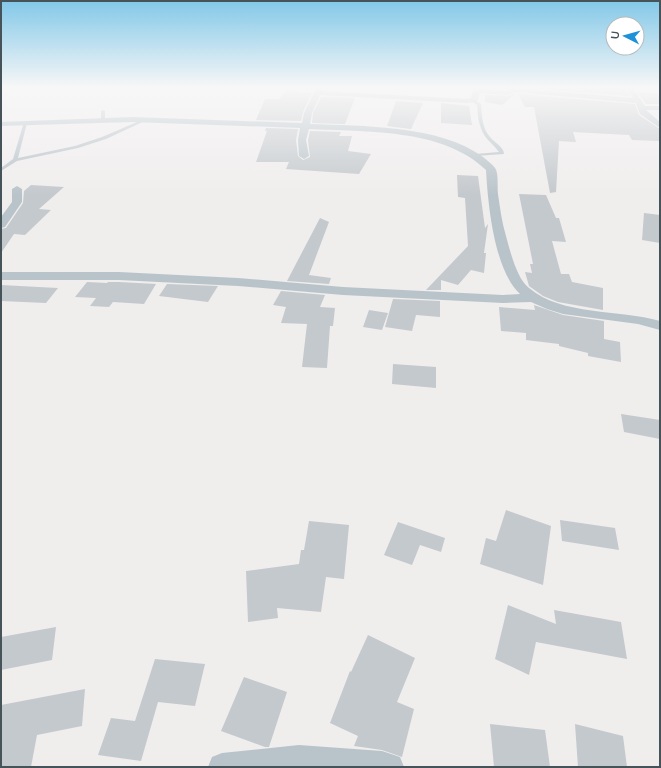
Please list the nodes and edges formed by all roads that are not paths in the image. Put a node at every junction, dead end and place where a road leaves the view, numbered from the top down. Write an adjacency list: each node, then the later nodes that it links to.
1 (25, 123): 8 (lane)
2 (136, 124): 8 (lane)
3 (247, 124): 5 (street)
4 (481, 124): 7 (lane)
5 (305, 126): 6 (street); 7 (street)
6 (304, 156)
7 (475, 156): 13 (street)
8 (15, 160): 9 (lane)
9 (1, 170)
10 (17, 189): 11 (street)
11 (1, 225)
12 (1, 276): 13 (street)
13 (533, 298): 14 (street)
14 (660, 326)
15 (222, 767): 16 (street)
16 (390, 767)

